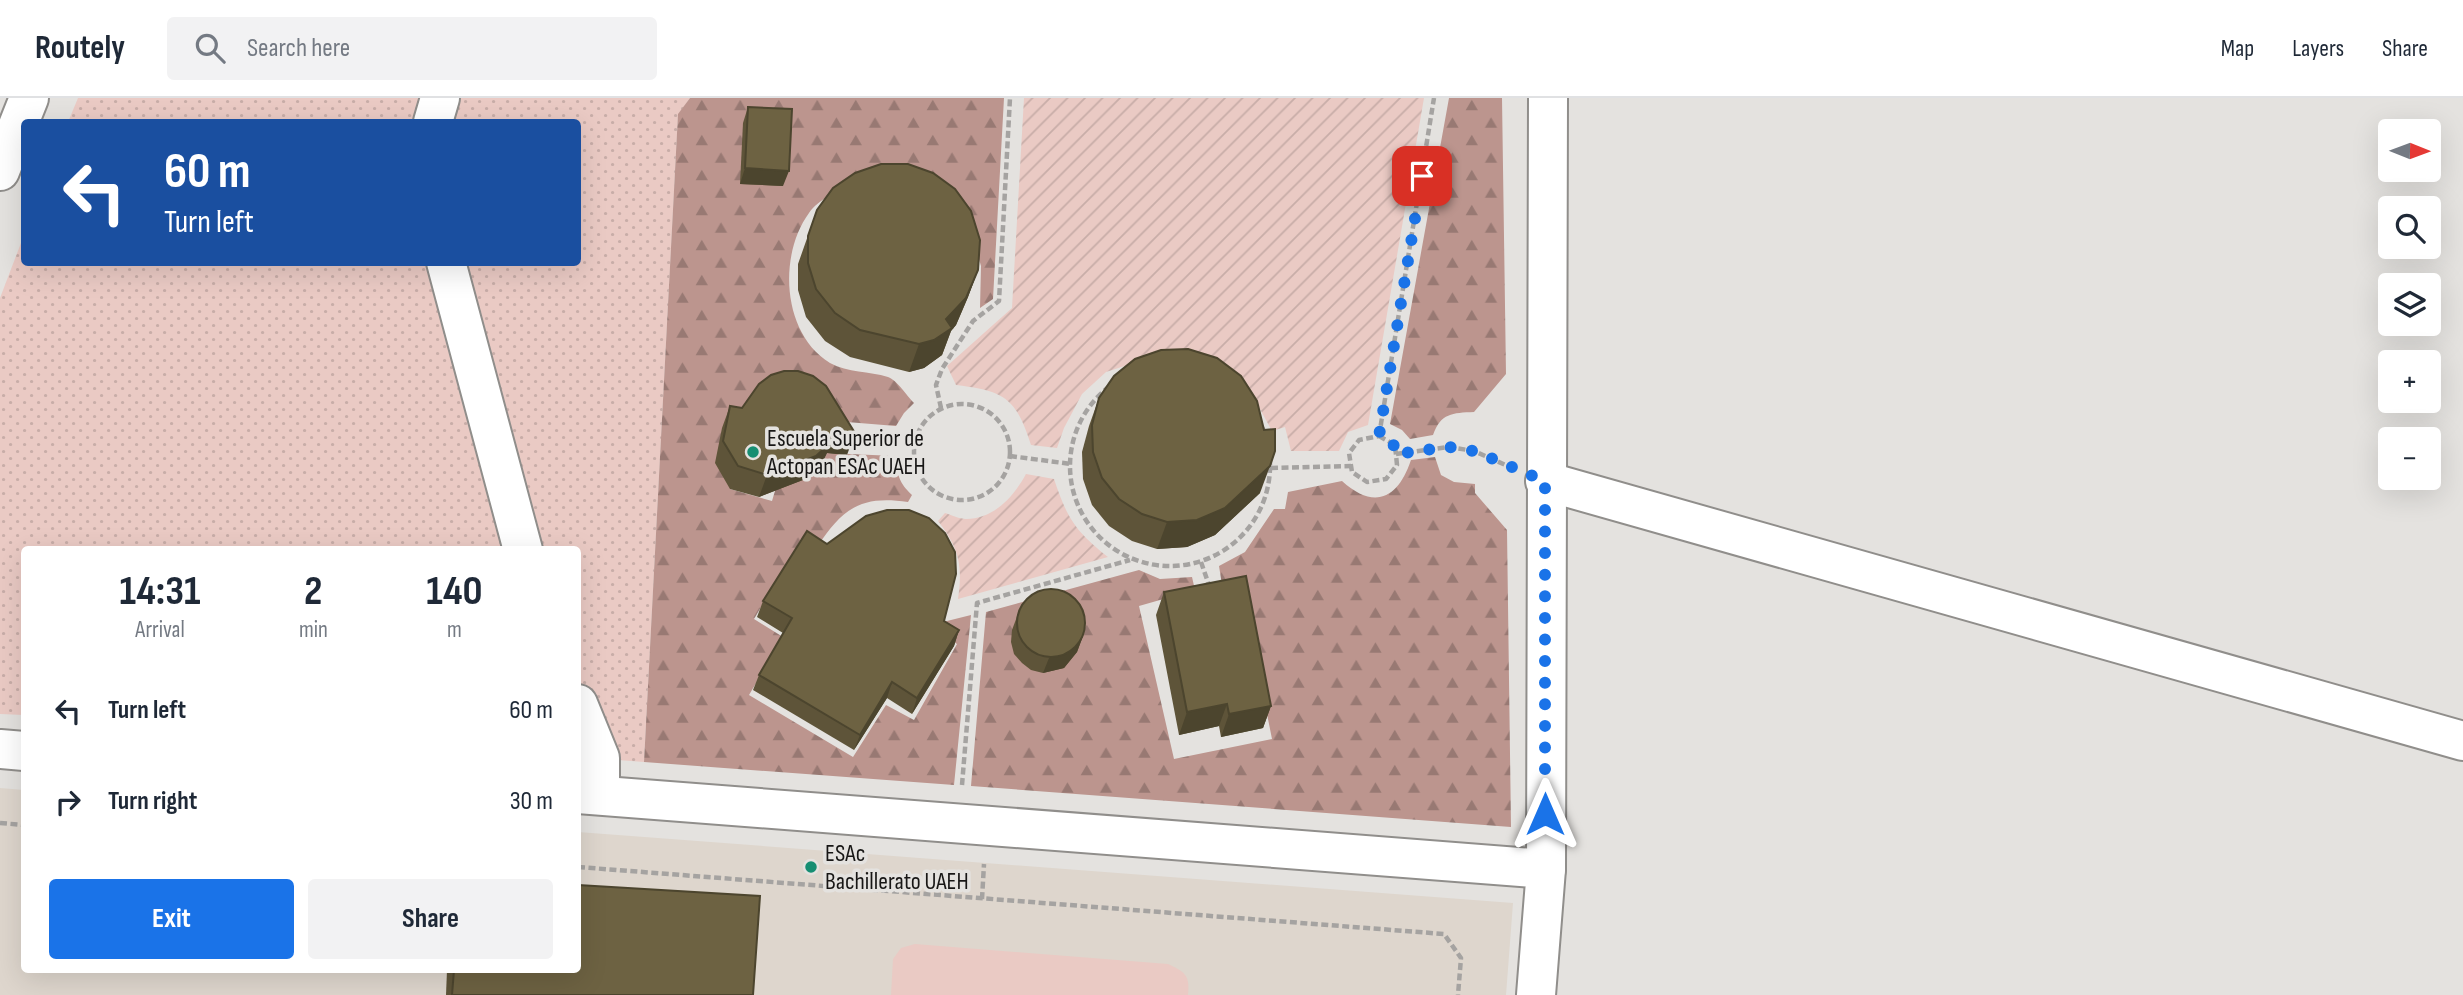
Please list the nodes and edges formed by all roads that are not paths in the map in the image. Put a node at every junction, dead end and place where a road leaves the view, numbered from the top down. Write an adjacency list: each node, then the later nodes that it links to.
1 (29, 98): 5 (street)
2 (440, 98): 4 (street)
3 (1548, 98): 7 (street)
4 (434, 119)
5 (0, 171)
6 (447, 266): 8 (street)
7 (1545, 481): 10 (street); 14 (street)
8 (522, 546)
9 (581, 711): 13 (street)
10 (2463, 741)
11 (0, 749): 12 (street)
12 (21, 751)
13 (589, 794): 14 (street)
14 (1545, 869): 15 (street)
15 (1536, 995)

